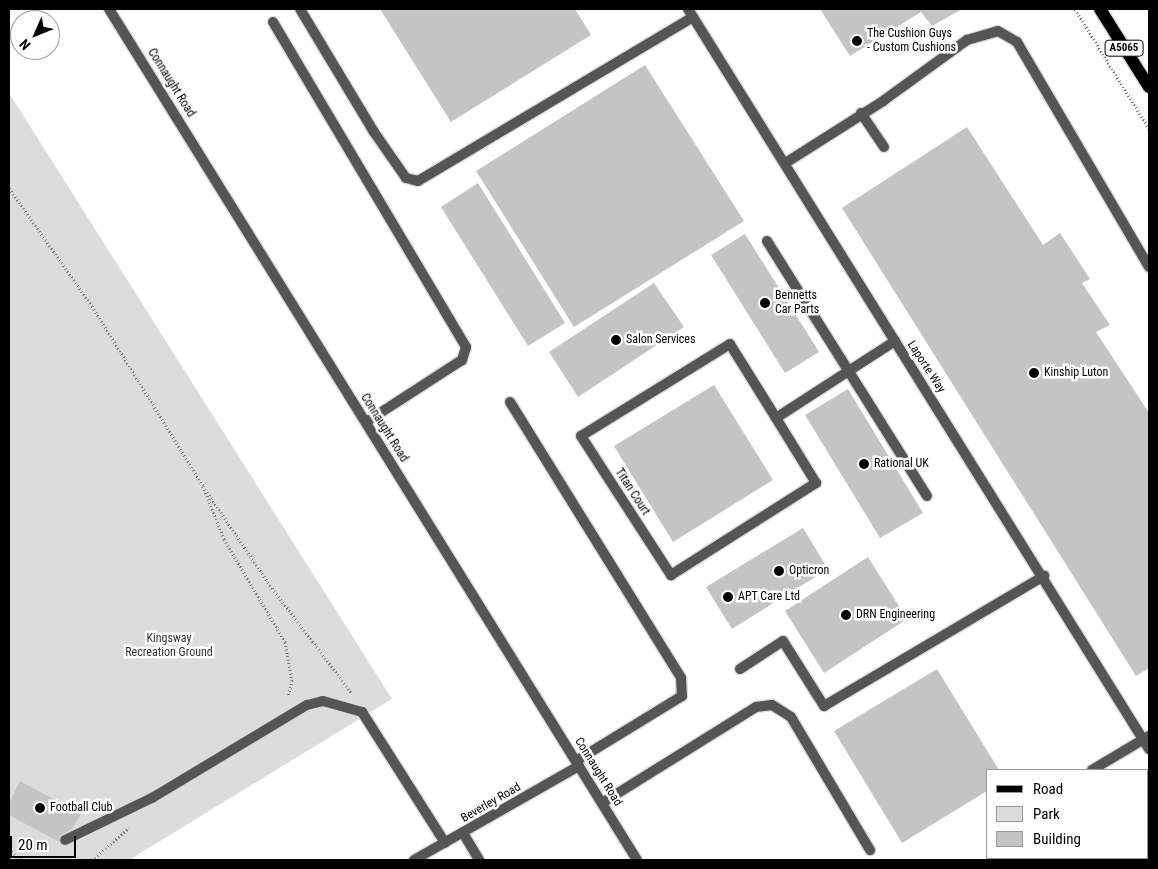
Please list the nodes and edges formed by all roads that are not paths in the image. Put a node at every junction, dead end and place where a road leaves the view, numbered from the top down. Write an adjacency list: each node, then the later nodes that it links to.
1 (109, 9): 16 (street, Connaught Road)
2 (300, 9): 4 (street)
3 (1100, 9): 6 (main road, A5065)
4 (690, 13): 9 (street, Laporte Way)
5 (273, 22): 16 (street)
6 (1149, 87)
7 (861, 114): 8 (street); 9 (street); 11 (street)
8 (884, 148)
9 (787, 162): 12 (street, Laporte Way)
10 (767, 241): 13 (street)
11 (1149, 267)
12 (895, 341): 13 (street); 18 (street, Laporte Way)
13 (846, 373): 15 (street); 17 (street)
14 (510, 402): 21 (street, Beverley Road)
15 (776, 418): 15 (street, Titan Court)
16 (366, 422): 21 (street, Connaught Road)
17 (927, 496)
18 (1044, 576): 19 (street); 20 (street, Laporte Way)
19 (740, 669)
20 (1148, 741): 22 (street)
21 (578, 764): 23 (street, Connaught Road); 24 (street, Beverley Road)
22 (1094, 769)
23 (602, 803): 27 (street); 30 (street, Connaught Road)
24 (463, 833): 26 (street, Beverley Road); 29 (street)
25 (65, 840): 26 (street)
26 (445, 843): 28 (street, Beverley Road)
27 (870, 850)
28 (414, 860)
29 (479, 860)
30 (637, 860)

